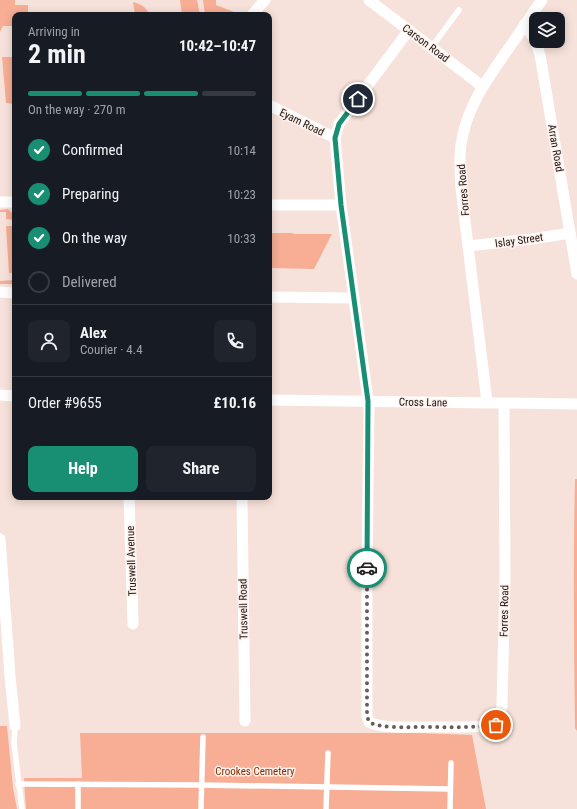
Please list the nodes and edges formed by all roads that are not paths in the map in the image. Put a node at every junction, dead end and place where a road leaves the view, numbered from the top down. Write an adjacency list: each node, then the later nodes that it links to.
1 (265, 0): 5 (street)
2 (369, 0): 7 (street, Carson Road)
3 (542, 0): 6 (street, Forres Road)
4 (459, 10): 8 (lane)
5 (255, 12)
6 (524, 25): 9 (street, Forres Road); 16 (street, Arran Road)
7 (409, 30): 8 (street, Carson Road); 11 (street)
8 (431, 48): 9 (street, Carson Road)
9 (482, 86): 17 (street, Forres Road)
10 (272, 106): 11 (street, Eyam Road)
11 (335, 138): 15 (street)
12 (0, 202): 13 (street)
13 (12, 202)
14 (272, 205): 15 (street)
15 (341, 205): 22 (street)
16 (570, 233): 17 (street, Islay Street); 18 (street, Arran Road)
17 (468, 246): 27 (street, Forres Road)
18 (577, 274)
19 (0, 292): 20 (street)
20 (12, 293)
21 (272, 297): 22 (street)
22 (354, 298): 26 (street)
23 (0, 395): 24 (street)
24 (12, 396)
25 (272, 400): 26 (street, Cross Lane)
26 (368, 401): 27 (street, Cross Lane); 28 (street, Forres Road)
27 (487, 402): 28 (street, Cross Lane)
28 (504, 403): 29 (street, Cross Lane)
29 (577, 404)
30 (129, 500): 33 (street, Truswell Avenue)
31 (242, 500): 35 (street, Truswell Road)
32 (0, 539): 34 (street)
33 (133, 624)
34 (5, 676): 36 (street)
35 (245, 721)
36 (15, 726): 40 (lane)
37 (203, 737): 42 (lane)
38 (328, 753): 43 (lane)
39 (451, 763): 44 (lane)
40 (18, 784): 41 (lane); 45 (lane)
41 (78, 784): 42 (lane); 46 (lane)
42 (201, 785): 43 (lane); 47 (lane)
43 (326, 786): 44 (lane); 48 (lane)
44 (450, 789): 49 (lane)
45 (22, 809)
46 (78, 809)
47 (201, 809)
48 (326, 809)
49 (450, 809)

